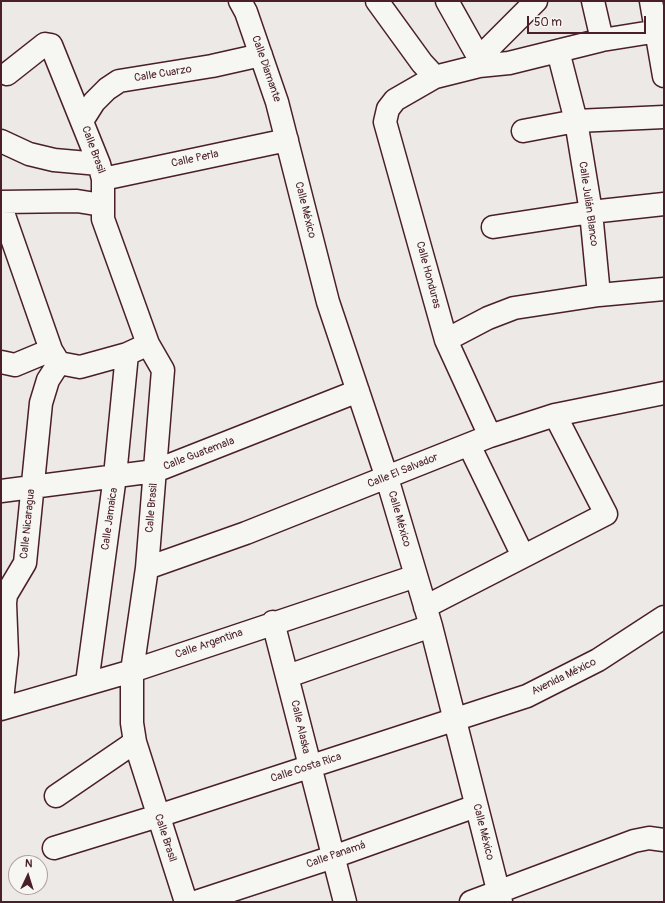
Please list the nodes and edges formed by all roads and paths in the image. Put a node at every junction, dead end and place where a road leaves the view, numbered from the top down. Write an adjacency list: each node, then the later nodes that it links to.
1 (240, 1): 10 (street, Calle Diamante)
2 (377, 1): 14 (street)
3 (447, 1): 11 (street)
4 (536, 1): 11 (street)
5 (592, 1): 8 (street)
6 (651, 1): 7 (street)
7 (660, 30): 8 (street); 13 (street)
8 (602, 40): 9 (street)
9 (558, 50): 11 (street); 17 (street, Calle Julián Blanco)
10 (261, 55): 16 (street, Calle Cuarzo); 19 (street, Calle Diamante)
11 (479, 62): 14 (street)
12 (7, 74): 16 (street, Calle Brasil)
13 (664, 76)
14 (435, 77): 30 (street, Calle Honduras)
15 (664, 117): 17 (street)
16 (82, 121): 21 (street, Calle Brasil)
17 (576, 121): 18 (street); 26 (street, Calle Julián Blanco)
18 (523, 131)
19 (287, 140): 21 (street, Calle Perla); 35 (street, Calle México)
20 (1, 141): 21 (street, Calle Perla)
21 (101, 172): 24 (street, Calle Brasil)
22 (1, 202): 24 (street)
23 (664, 204): 26 (street)
24 (102, 205): 31 (street, Calle Brasil)
25 (1, 207): 33 (street)
26 (591, 212): 27 (street); 29 (street, Calle Julián Blanco)
27 (493, 227)
28 (664, 289): 29 (street)
29 (599, 295): 30 (street)
30 (446, 340): 38 (street, Calle Honduras)
31 (148, 344): 32 (street); 40 (street, Calle Brasil)
32 (127, 354): 33 (street); 41 (street, Calle Jamaica)
33 (55, 357): 34 (street); 43 (street, Calle Nicaragua)
34 (1, 362)
35 (358, 391): 40 (street, Calle Guatemala); 42 (street, Calle México)
36 (664, 393): 37 (street, Calle El Salvador)
37 (555, 415): 38 (street, Calle El Salvador); 45 (street)
38 (490, 436): 39 (street, Calle El Salvador)
39 (469, 445): 42 (street, Calle El Salvador); 45 (street)
40 (155, 471): 41 (street, Calle Guatemala); 46 (street, Calle Brasil)
41 (116, 476): 43 (street, Calle Guatemala); 53 (street, Calle Jamaica)
42 (387, 478): 46 (street, Calle El Salvador); 47 (street, Calle México)
43 (32, 488): 44 (street, Calle Guatemala); 54 (street, Calle Nicaragua)
44 (1, 491)
45 (524, 556): 48 (street)
46 (146, 568): 51 (street, Calle Brasil)
47 (416, 576): 48 (street, Calle México); 50 (street, Calle Argentina)
48 (428, 616): 52 (street); 55 (street, Calle México)
49 (664, 617): 55 (street, Avenida México)
50 (273, 622): 51 (street, Calle Argentina); 52 (street, Calle Alaska)
51 (132, 671): 53 (street, Calle Argentina); 56 (street, Calle Brasil)
52 (288, 676): 57 (street, Calle Alaska)
53 (87, 683): 54 (street, Calle Argentina)
54 (1, 709)
55 (454, 719): 57 (street, Calle Costa Rica); 59 (street, Calle México)
56 (135, 742): 58 (street); 60 (street, Calle Brasil)
57 (309, 767): 60 (street, Calle Costa Rica); 63 (street, Calle Alaska)
58 (56, 796)
59 (476, 806): 63 (street, Calle Panamá); 64 (street, Calle México)
60 (158, 816): 62 (street, Calle Costa Rica); 65 (street, Calle Brasil)
61 (664, 840): 64 (street)
62 (54, 848)
63 (333, 857): 66 (street, Calle Panamá); 67 (street, Calle Alaska)
64 (500, 897): 68 (street)
65 (186, 902)
66 (196, 902)
67 (345, 902)
68 (471, 902)

